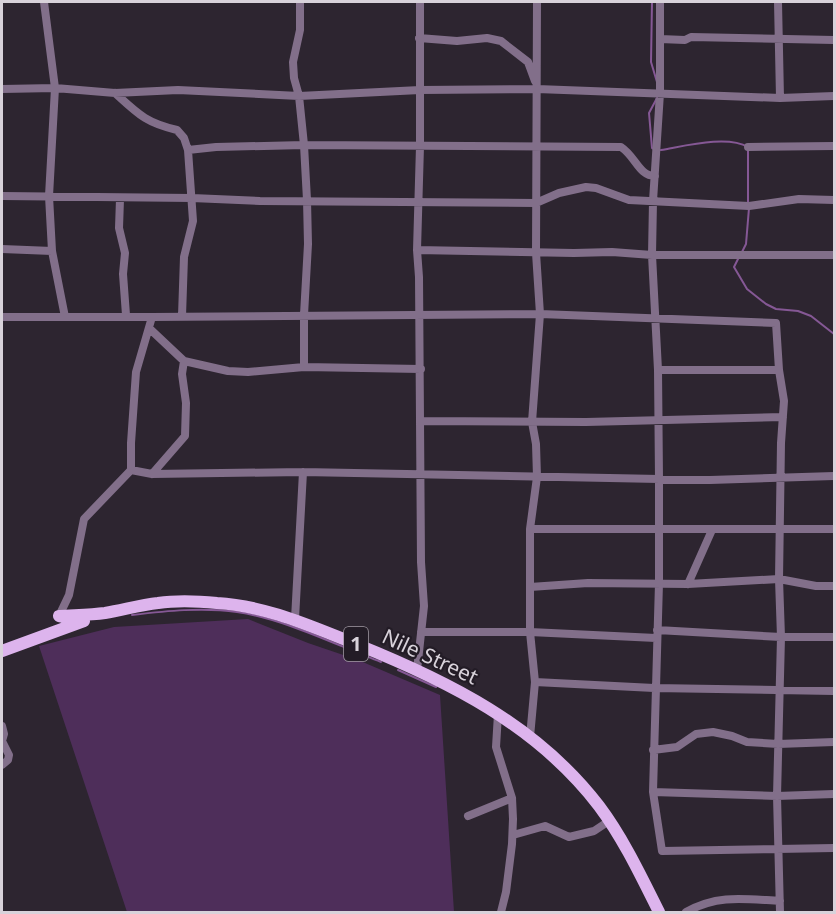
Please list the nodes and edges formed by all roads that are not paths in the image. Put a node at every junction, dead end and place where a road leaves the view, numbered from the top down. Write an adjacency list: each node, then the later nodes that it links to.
1 (43, 2): 13 (street)
2 (300, 2): 17 (street)
3 (420, 2): 7 (street)
4 (537, 2): 11 (street)
5 (660, 2): 8 (street)
6 (778, 2): 9 (street)
7 (419, 38): 11 (street); 14 (street)
8 (660, 39): 9 (street); 16 (street)
9 (778, 39): 10 (street); 19 (street)
10 (834, 40)
11 (537, 86): 14 (street); 16 (street); 23 (street)
12 (2, 88): 13 (street)
13 (56, 88): 15 (street); 28 (street)
14 (420, 90): 17 (street); 21 (street)
15 (116, 93): 17 (street); 25 (street)
16 (660, 93): 19 (street); 26 (street)
17 (299, 96): 20 (street)
18 (834, 96): 19 (street)
19 (780, 98)
20 (304, 145): 21 (street); 25 (street); 31 (street)
21 (420, 146): 23 (street); 33 (street)
22 (834, 146): 24 (street)
23 (536, 147): 26 (street); 35 (street)
24 (748, 147)
25 (188, 150): 29 (street)
26 (655, 176): 34 (street)
27 (2, 196): 28 (street)
28 (49, 196): 30 (street); 38 (street)
29 (192, 198): 30 (street); 31 (street); 46 (street)
30 (120, 199): 43 (street)
31 (307, 200): 33 (street); 44 (street)
32 (834, 200): 34 (street)
33 (419, 201): 35 (street); 37 (street)
34 (653, 201): 35 (street); 40 (street)
35 (536, 203): 39 (street)
36 (2, 249): 38 (street)
37 (417, 250): 39 (street); 47 (street)
38 (52, 251): 45 (street)
39 (536, 253): 40 (street); 42 (street)
40 (652, 255): 41 (street); 50 (street)
41 (834, 255)
42 (540, 314): 47 (street); 50 (street); 60 (street)
43 (126, 315)
44 (304, 315): 46 (street); 47 (street); 53 (street)
45 (65, 316): 48 (street); 49 (street)
46 (182, 316): 49 (street)
47 (420, 316): 54 (street)
48 (2, 317)
49 (152, 317): 51 (street)
50 (656, 319): 55 (street); 56 (street)
51 (150, 329): 52 (street); 61 (street)
52 (184, 361): 53 (street); 64 (street)
53 (304, 367): 54 (street)
54 (421, 369): 58 (street)
55 (658, 370): 56 (street); 59 (street)
56 (779, 370): 57 (street)
57 (783, 417): 59 (street); 67 (street)
58 (420, 421): 60 (street); 63 (street)
59 (658, 421): 60 (street); 68 (street)
60 (532, 422): 66 (street)
61 (131, 470): 64 (street); 79 (street)
62 (303, 472): 63 (street); 64 (street); 80 (street)
63 (421, 473): 66 (street); 81 (street)
64 (152, 474)
65 (834, 476): 67 (street)
66 (537, 477): 68 (street); 69 (street)
67 (780, 478): 68 (street); 73 (street)
68 (659, 479): 71 (street)
69 (530, 529): 71 (street); 78 (street)
70 (834, 529): 73 (street)
71 (659, 530): 72 (street); 75 (street)
72 (712, 530): 73 (street); 76 (street)
73 (780, 530): 74 (street)
74 (779, 579): 76 (street); 77 (street); 84 (street)
75 (659, 583): 76 (street); 78 (street); 83 (street)
76 (688, 584)
77 (834, 586)
78 (530, 587): 82 (street)
79 (59, 616): 80 (main road, Nile Street / 1); 86 (main road)
80 (295, 620): 87 (main road, Nile Street / 1)
81 (421, 632): 82 (street); 87 (street)
82 (530, 632): 83 (street); 88 (street)
83 (656, 634): 84 (street); 89 (street)
84 (781, 637): 85 (street); 90 (street)
85 (834, 638)
86 (2, 651)
87 (417, 670): 92 (main road, Nile Street / 1)
88 (535, 682): 89 (street); 94 (street)
89 (654, 688): 90 (street); 98 (street)
90 (780, 690): 91 (street); 97 (street)
91 (834, 691)
92 (498, 714): 94 (main road, Nile Street / 1); 103 (street)
93 (2, 726): 95 (street)
94 (530, 737): 105 (main road, Nile Street / 1)
95 (2, 741): 99 (street)
96 (834, 742): 97 (street)
97 (778, 744): 98 (street); 102 (street)
98 (652, 750): 100 (street)
99 (2, 765)
100 (652, 792): 102 (street); 107 (street)
101 (834, 794): 102 (street)
102 (777, 796): 107 (street)
103 (512, 798): 104 (street); 106 (street)
104 (468, 816)
105 (609, 821): 106 (street); 111 (main road, Nile Street / 1)
106 (513, 835): 110 (street)
107 (780, 848): 108 (street); 109 (street)
108 (834, 848)
109 (780, 901): 112 (street); 113 (street)
110 (501, 912)
111 (658, 912)
112 (686, 912)
113 (780, 912)

